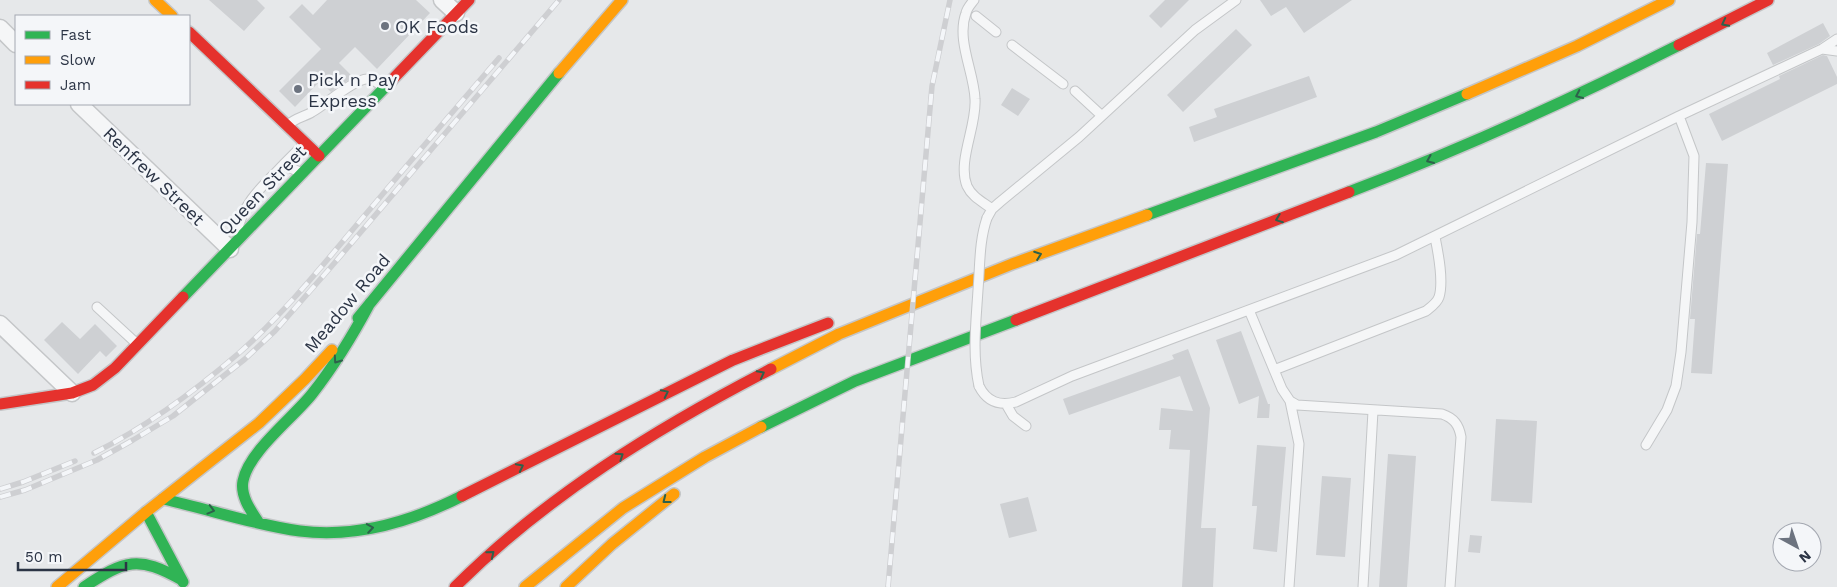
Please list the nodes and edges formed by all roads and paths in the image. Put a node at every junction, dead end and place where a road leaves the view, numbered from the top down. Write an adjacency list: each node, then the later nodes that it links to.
1 (155, 0): 10 (main road)
2 (442, 0): 9 (street)
3 (469, 0): 9 (main road, Queen Street)
4 (622, 0): 34 (main road, Meadow Road)
5 (974, 0): 30 (lane)
6 (1236, 0): 24 (lane)
7 (1670, 0): 33 (main road, one-way to 7)
8 (1768, 0): 38 (main road, one-way to 38)
9 (456, 13): 21 (main road, Queen Street)
10 (171, 15)
11 (976, 16): 13 (lane)
12 (0, 28): 16 (street)
13 (996, 32)
14 (190, 33): 26 (main road)
15 (1837, 39): 18 (lane)
16 (15, 43)
17 (1012, 45): 20 (lane)
18 (1822, 49): 19 (lane); 25 (lane)
19 (1837, 51)
20 (1063, 84)
21 (376, 86): 26 (lane); 27 (main road, Queen Street)
22 (1075, 91): 24 (lane)
23 (80, 105): 32 (street, Renfrew Street)
24 (1101, 116): 30 (lane)
25 (1679, 116): 31 (lane); 49 (lane)
26 (287, 126): 27 (main road)
27 (313, 148): 28 (lane); 29 (main road, Queen Street)
28 (283, 165): 29 (lane); 32 (lane)
29 (302, 174): 32 (main road, Queen Street)
30 (992, 209): 46 (lane, bridge)
31 (1435, 237): 37 (lane); 42 (lane)
32 (233, 246): 41 (main road, Queen Street)
33 (1012, 264): 36 (main road); 58 (main road, one-way to 33)
34 (370, 303): 52 (main road, Meadow Road); 54 (main road, one-way to 54)
35 (97, 307): 41 (lane)
36 (872, 308)
37 (1249, 310): 42 (lane); 46 (lane)
38 (1020, 319): 50 (main road); 59 (main road)
39 (835, 321): 54 (main road, one-way to 39)
40 (0, 324): 43 (street)
41 (138, 345): 43 (main road, Queen Street)
42 (1274, 370): 44 (lane)
43 (72, 393): 45 (main road, Queen Street)
44 (1290, 401): 47 (lane); 61 (lane)
45 (0, 404)
46 (1006, 404): 48 (lane)
47 (1373, 410): 62 (lane); 63 (lane)
48 (1026, 426)
49 (1646, 445)
50 (736, 454)
51 (681, 490): 60 (main road, one-way to 60)
52 (163, 499): 53 (main road, Meadow Road); 54 (main road, one-way to 54)
53 (146, 512): 55 (main road); 56 (main road, Meadow Road)
54 (259, 523)
55 (184, 584): 57 (main road)
56 (57, 587)
57 (84, 587)
58 (455, 587)
59 (525, 587)
60 (566, 587)
61 (1289, 587)
62 (1363, 587)
63 (1450, 587)

